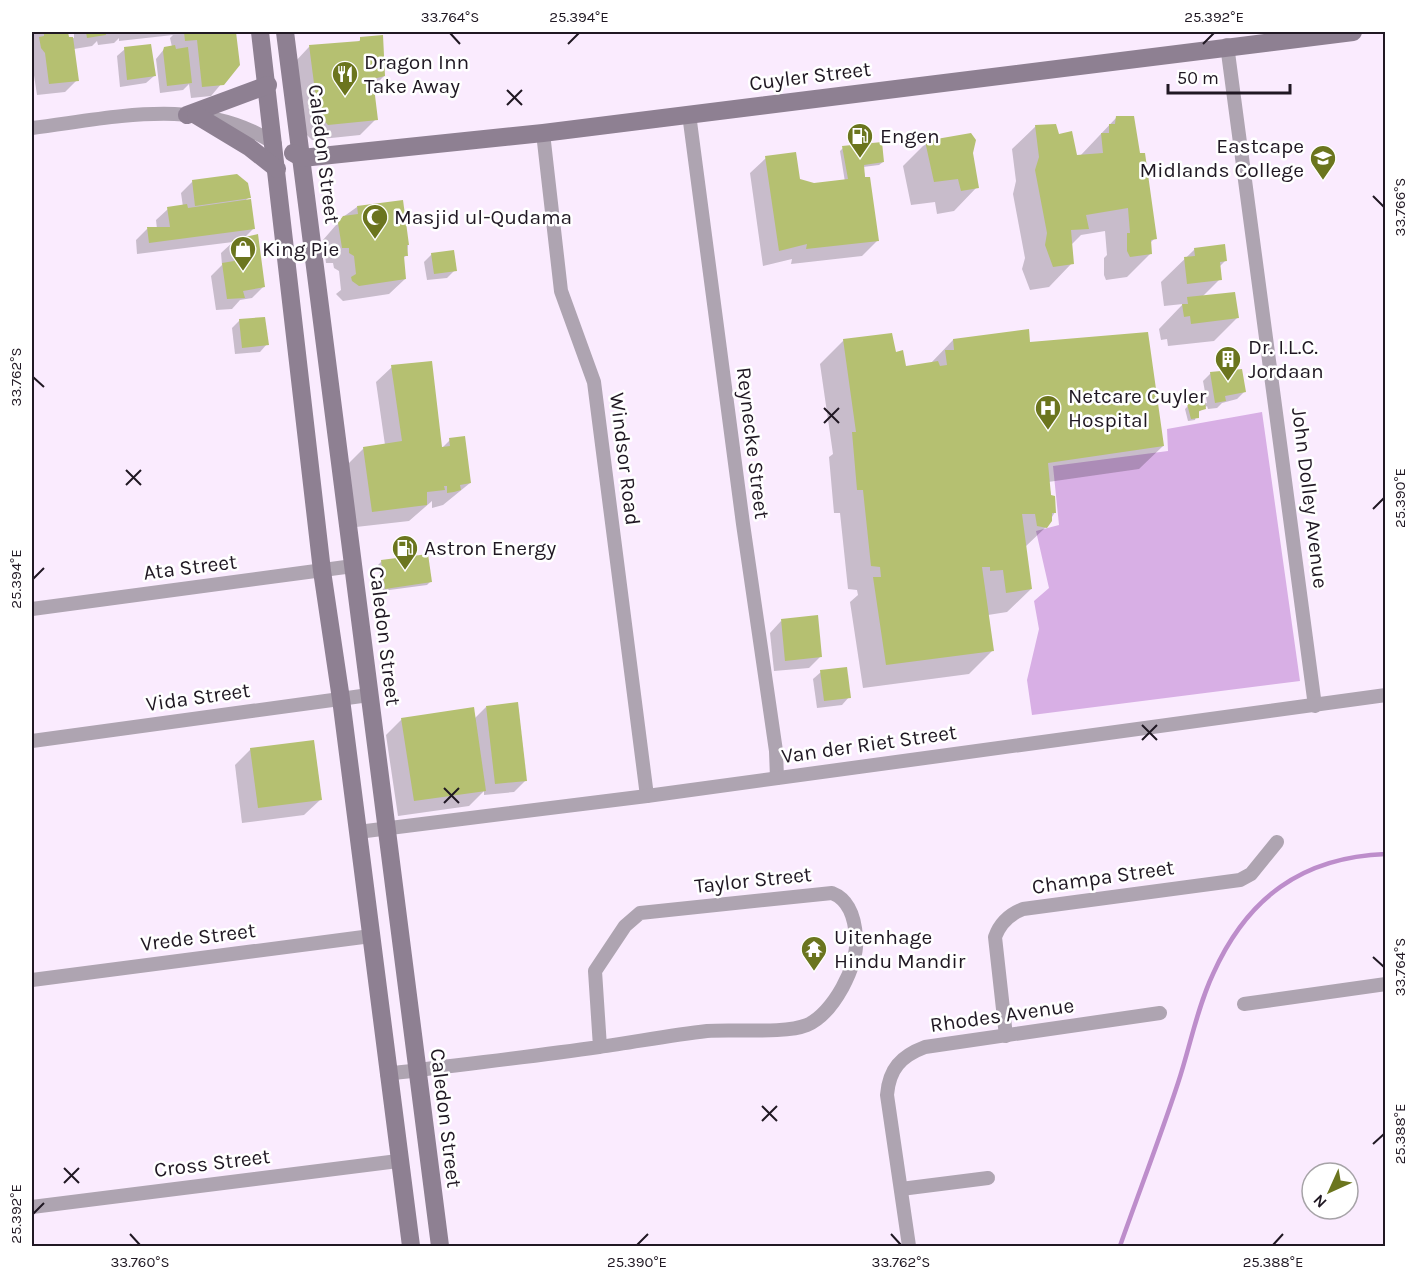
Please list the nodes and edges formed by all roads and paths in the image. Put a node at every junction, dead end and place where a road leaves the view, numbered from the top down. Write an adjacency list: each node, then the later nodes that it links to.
1 (260, 32): 5 (main road)
2 (285, 32): 11 (main road, Caledon Street)
3 (1353, 32): 4 (main road, Cuyler Street)
4 (1227, 45): 6 (main road, Cuyler Street); 19 (street, John Dolley Avenue)
5 (268, 85): 7 (main road); 10 (main road)
6 (689, 114): 9 (main road, Cuyler Street); 21 (street, Reynecke Street)
7 (191, 115): 8 (street); 10 (street); 12 (main road)
8 (32, 128)
9 (543, 133): 11 (main road, Cuyler Street); 22 (street, Windsor Road)
10 (275, 144): 11 (main road); 12 (main road)
11 (302, 158): 13 (main road, Caledon Street)
12 (276, 169): 14 (main road)
13 (353, 566): 14 (street, Ata Street); 16 (main road, Caledon Street)
14 (322, 572): 15 (street, Ata Street); 18 (main road)
15 (32, 609)
16 (369, 695): 18 (street, Vida Street); 23 (main road, Caledon Street)
17 (1386, 696): 19 (street, Van der Riet Street)
18 (341, 699): 20 (street, Vida Street); 24 (main road)
19 (1315, 706): 21 (street, Van der Riet Street)
20 (32, 741)
21 (777, 778): 22 (street, Van der Riet Street)
22 (647, 796): 23 (street, Van der Riet Street)
23 (387, 830): 24 (street, Van der Riet Street); 33 (main road, Caledon Street)
24 (358, 832): 26 (main road)
25 (1277, 843): 31 (street, Champa Street)
26 (370, 936): 27 (street, Vrede Street); 34 (main road)
27 (32, 980)
28 (1386, 984): 29 (street)
29 (1244, 1004)
30 (1160, 1013): 31 (street, Rhodes Avenue)
31 (1006, 1036): 37 (street, Rhodes Avenue)
32 (600, 1047): 32 (street, Taylor Street); 33 (street, Taylor Street)
33 (417, 1070): 34 (street, Taylor Street); 40 (main road, Caledon Street)
34 (387, 1074): 35 (main road)
35 (398, 1161): 38 (street, Cross Street); 39 (main road)
36 (987, 1178): 37 (street)
37 (901, 1189): 41 (street, Rhodes Avenue)
38 (32, 1207)
39 (411, 1246)
40 (440, 1246)
41 (909, 1246)

